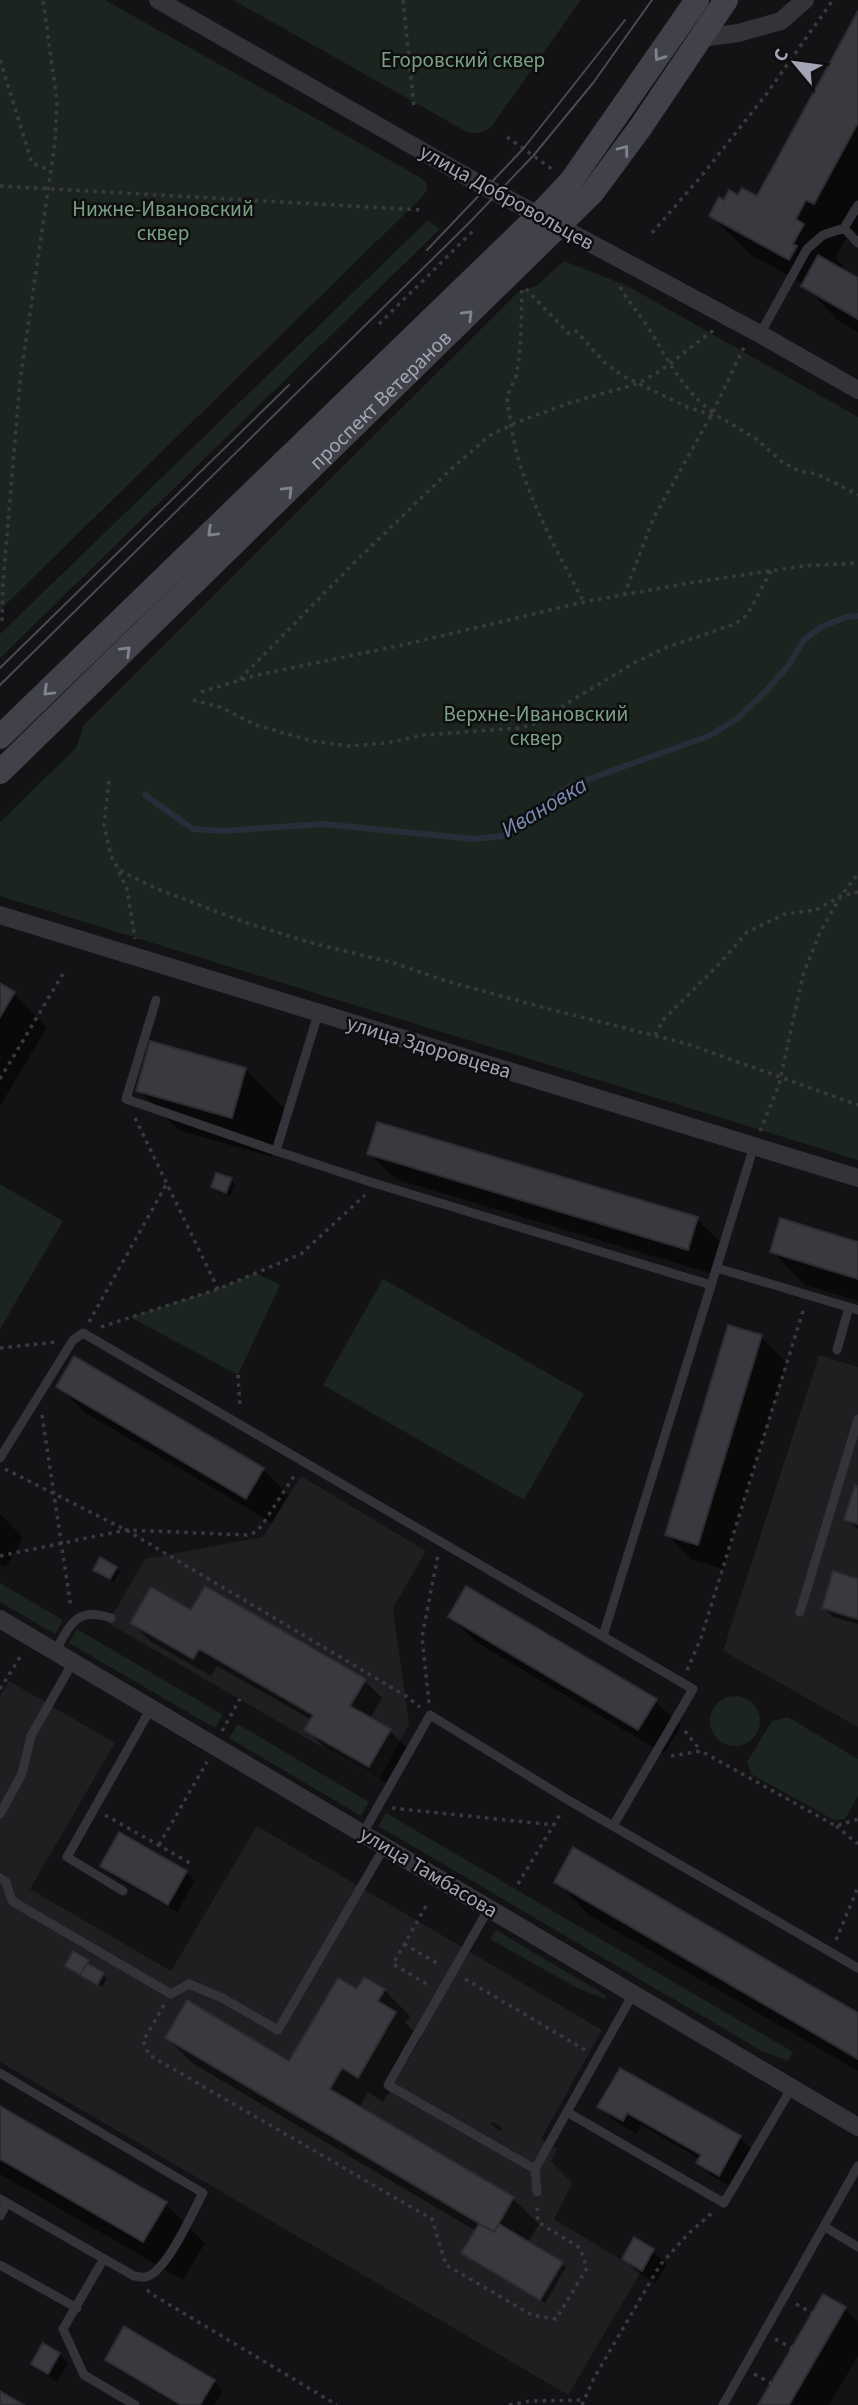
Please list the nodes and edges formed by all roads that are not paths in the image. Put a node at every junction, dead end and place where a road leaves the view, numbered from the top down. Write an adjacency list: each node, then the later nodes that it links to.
1 (158, 0): 8 (street, улица Добровольцев)
2 (677, 0): 6 (street)
3 (697, 0): 6 (main road, проспект Ветеранов)
4 (726, 0): 6 (main road, проспект Ветеранов)
5 (805, 0): 6 (street)
6 (691, 32): 8 (main road, проспект Ветеранов)
7 (858, 205): 9 (lane)
8 (550, 220): 11 (street, улица Добровольцев); 13 (main road, проспект Ветеранов, one-way to 13); 14 (main road, проспект Ветеранов, one-way to 8)
9 (844, 228): 10 (lane); 11 (lane)
10 (858, 243)
11 (752, 339): 12 (street, улица Добровольцев)
12 (858, 390)
13 (0, 737)
14 (0, 772)
15 (0, 915): 17 (street, улица Здоровцева)
16 (156, 1000): 19 (lane)
17 (318, 1014): 18 (street, улица Здоровцева); 19 (lane)
18 (754, 1146): 20 (street, улица Здоровцева); 21 (lane)
19 (276, 1151): 22 (lane)
20 (858, 1178)
21 (717, 1268): 22 (lane); 23 (lane)
22 (711, 1285): 30 (lane)
23 (854, 1308): 24 (lane)
24 (837, 1350)
25 (858, 1419): 27 (lane)
26 (0, 1458): 30 (lane)
27 (800, 1612)
28 (111, 1618): 31 (lane)
29 (0, 1619): 31 (street, улица Тамбасова)
30 (603, 1636): 35 (lane)
31 (55, 1652): 32 (street, улица Тамбасова)
32 (73, 1662): 33 (street, улица Тамбасова); 34 (lane)
33 (151, 1708): 36 (street, улица Тамбасова); 39 (lane)
34 (0, 1814)
35 (613, 1826): 36 (lane); 41 (lane)
36 (363, 1833): 37 (street, улица Тамбасова)
37 (385, 1846): 38 (lane); 40 (street, улица Тамбасова)
38 (0, 1878)
39 (123, 1891)
40 (489, 1908): 42 (street, улица Тамбасова); 48 (lane)
41 (858, 1968)
42 (633, 1993): 44 (street, улица Тамбасова); 45 (lane)
43 (0, 2073): 54 (lane)
44 (792, 2087): 45 (lane); 46 (street, улица Тамбасова)
45 (567, 2112): 48 (lane)
46 (858, 2127)
47 (858, 2166): 52 (lane)
48 (535, 2169): 49 (lane)
49 (537, 2192)
50 (4, 2201): 51 (lane); 54 (lane)
51 (0, 2216)
52 (825, 2227): 53 (lane); 58 (lane)
53 (858, 2247)
54 (103, 2260): 56 (lane)
55 (0, 2265): 56 (lane)
56 (77, 2308): 57 (lane)
57 (135, 2405)
58 (723, 2405)

